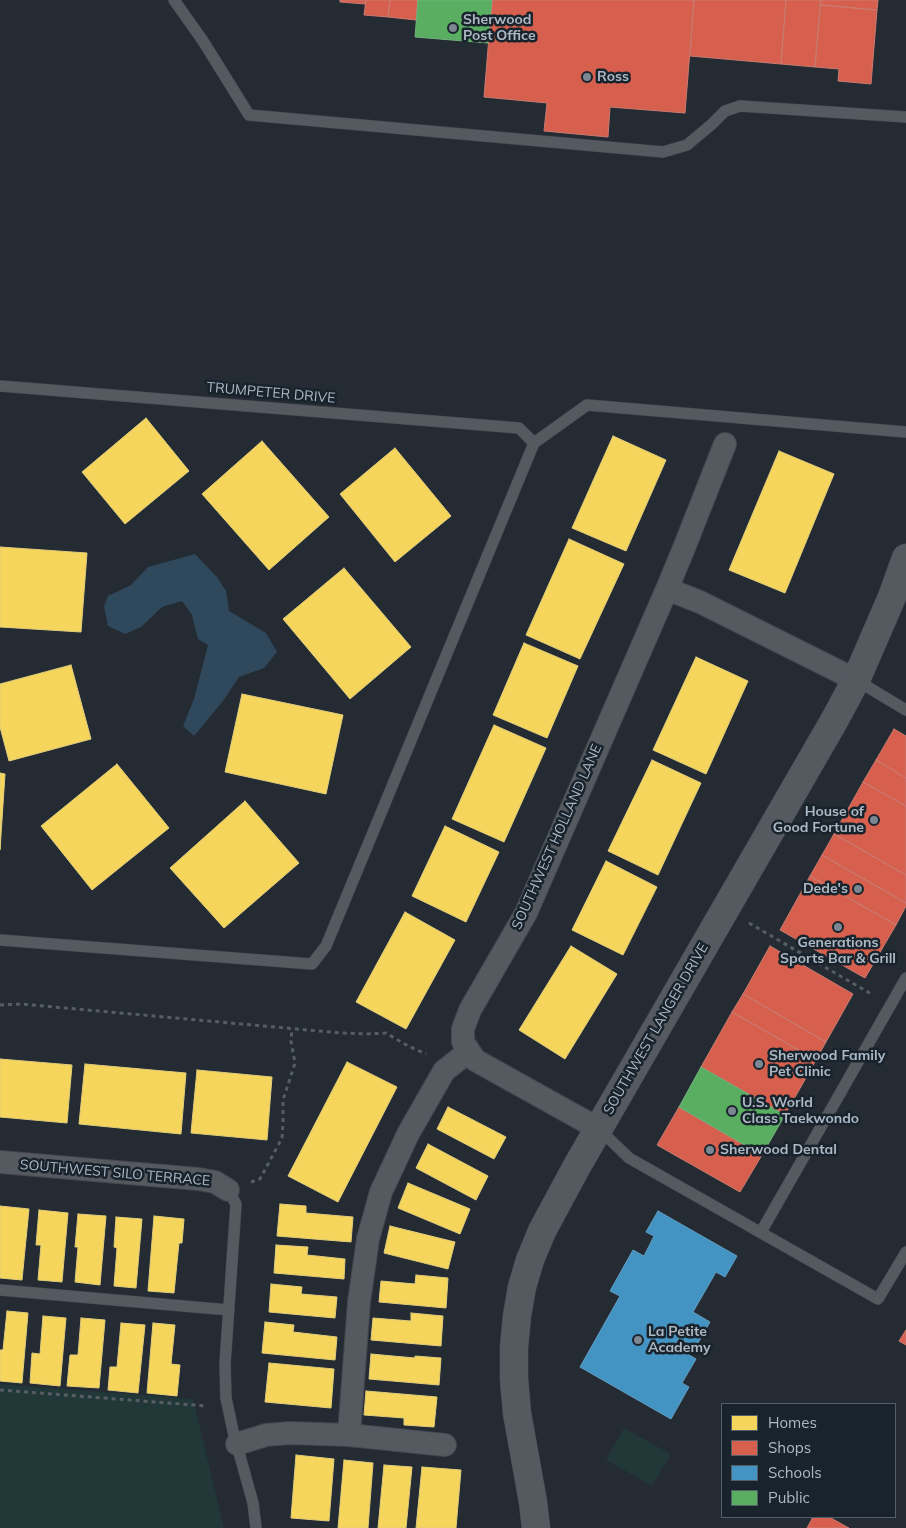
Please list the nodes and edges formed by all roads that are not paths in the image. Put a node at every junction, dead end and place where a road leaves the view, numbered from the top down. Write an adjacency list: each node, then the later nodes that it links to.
1 (174, 0): 2 (lane)
2 (906, 117)
3 (0, 386): 5 (lane, TRUMPETER DRIVE)
4 (906, 432): 5 (lane)
5 (534, 443): 11 (lane)
6 (725, 444): 8 (street, SOUTHWEST HOLLAND LANE)
7 (906, 558): 9 (street, SOUTHWEST LANGER DRIVE)
8 (666, 589): 9 (street); 13 (street, SOUTHWEST HOLLAND LANE)
9 (856, 680): 10 (lane); 14 (street, SOUTHWEST LANGER DRIVE)
10 (906, 710)
11 (0, 940)
12 (906, 978): 17 (lane)
13 (468, 1052): 14 (street); 22 (street)
14 (599, 1128): 17 (lane); 26 (street, SOUTHWEST LANGER DRIVE)
15 (0, 1162): 16 (street, SOUTHWEST SILO TERRACE)
16 (228, 1190): 21 (lane)
17 (761, 1232): 19 (lane)
18 (906, 1252): 19 (lane)
19 (903, 1265)
20 (0, 1290): 21 (lane)
21 (229, 1310): 23 (lane)
22 (349, 1435): 23 (street); 24 (street)
23 (236, 1444): 25 (lane)
24 (445, 1445)
25 (256, 1528)
26 (536, 1528)

